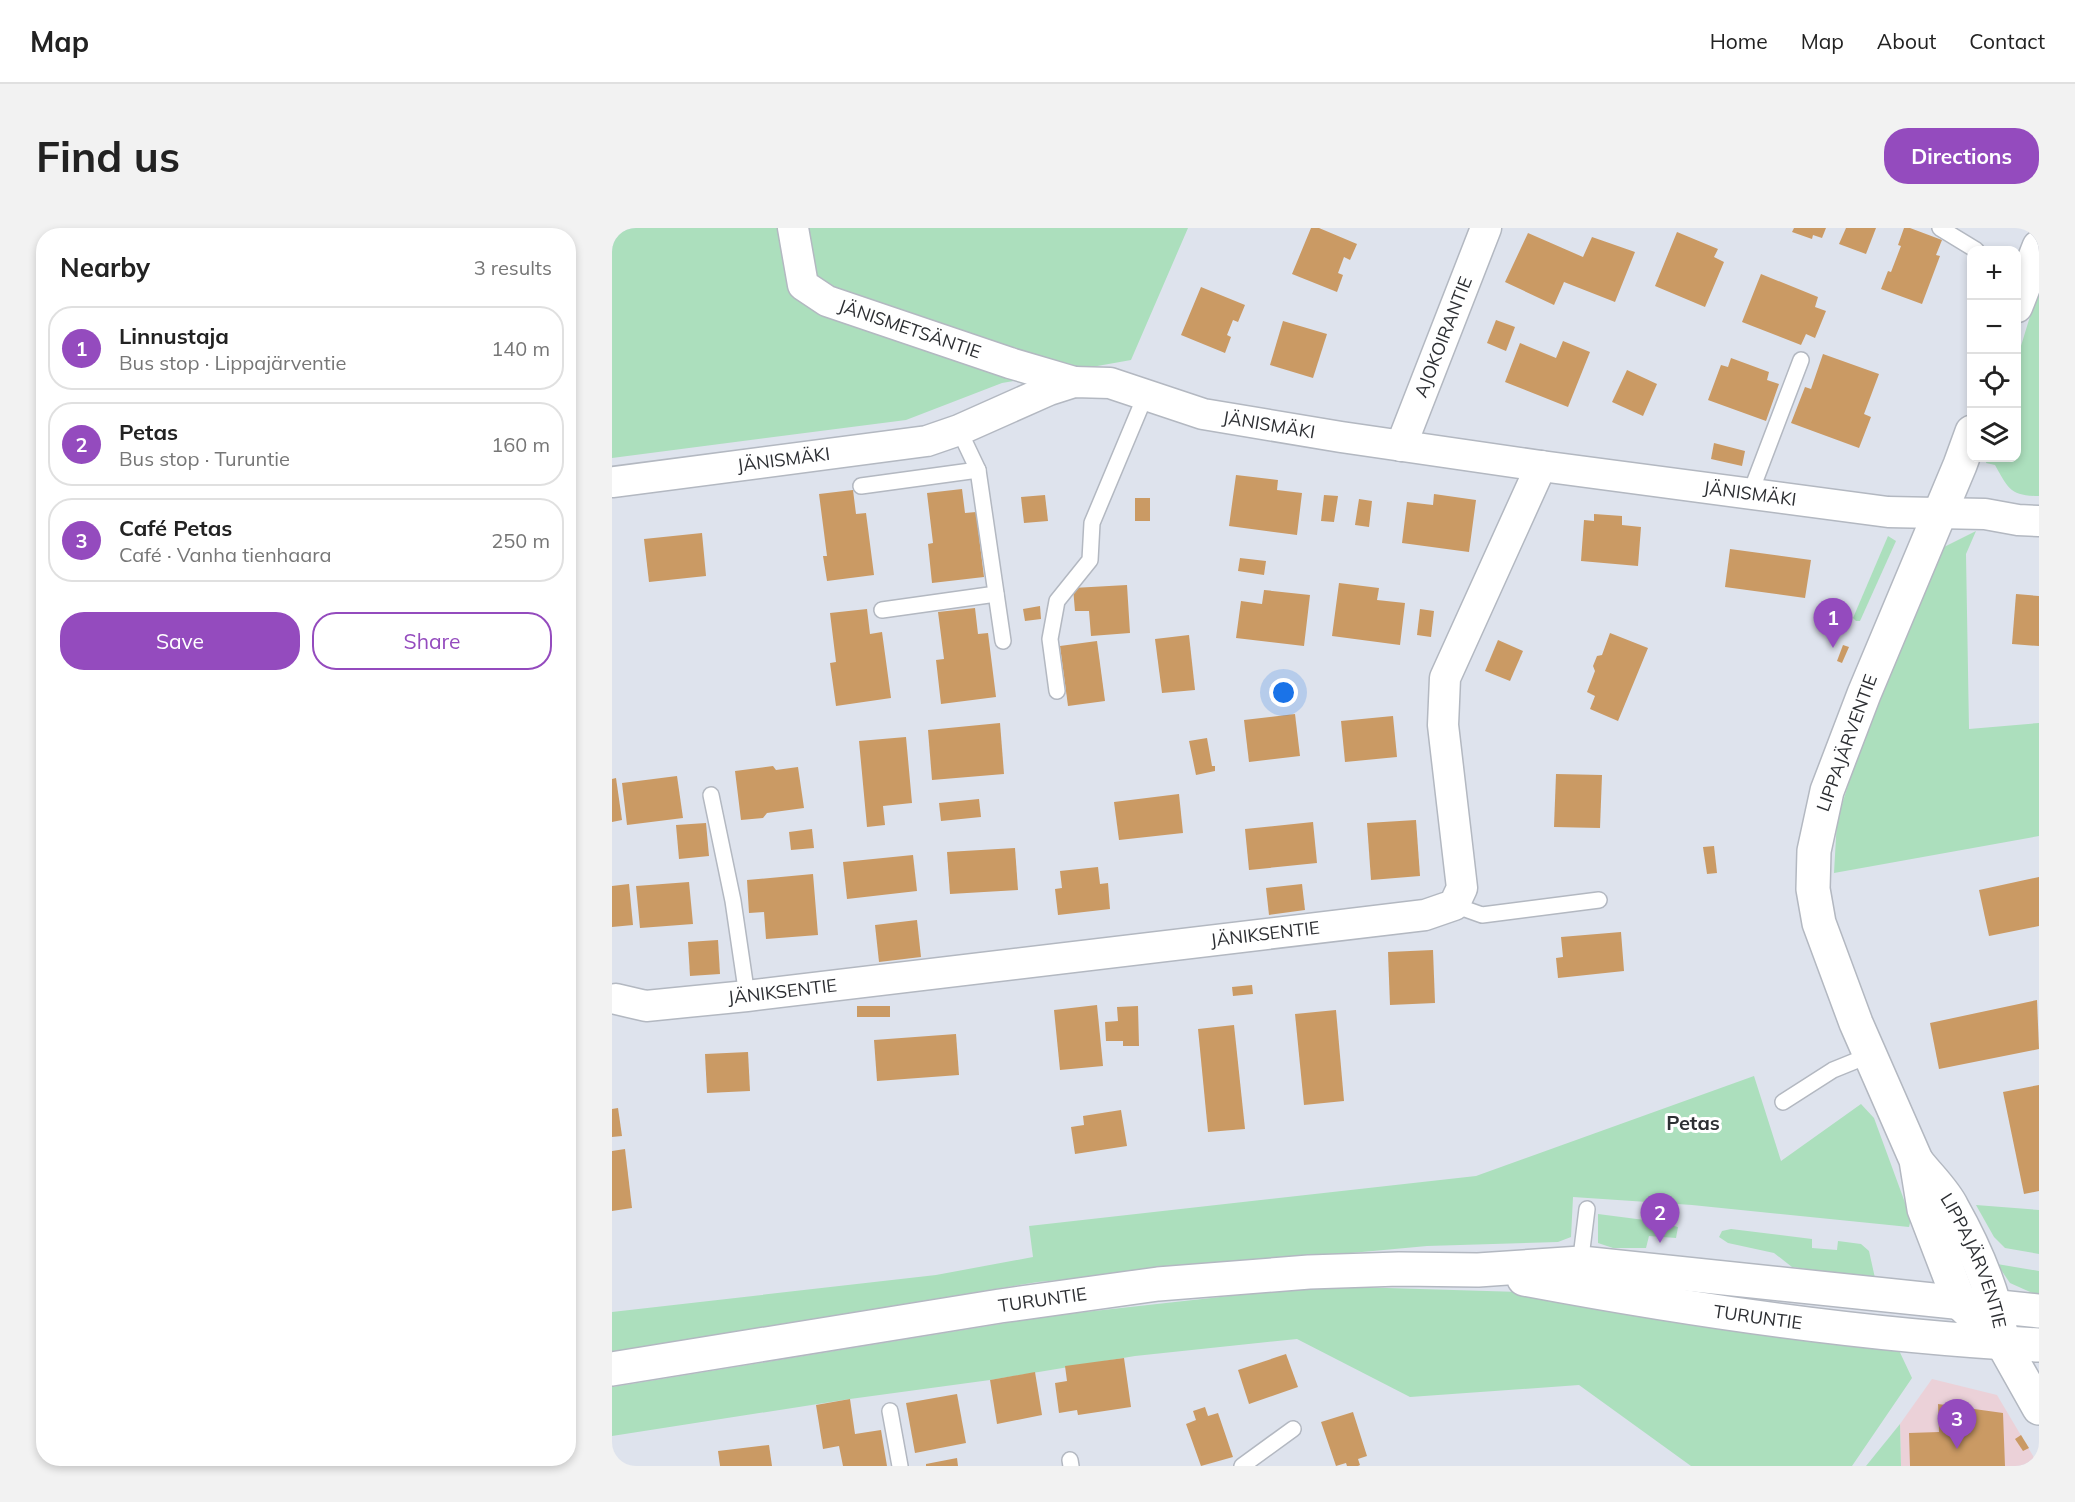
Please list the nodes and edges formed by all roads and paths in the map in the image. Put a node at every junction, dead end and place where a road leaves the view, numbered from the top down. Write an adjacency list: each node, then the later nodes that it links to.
1 (793, 228): 8 (street, JÄNISMETSÄNTIE)
2 (1486, 228): 12 (street, AJOKOIRANTIE)
3 (1940, 228): 4 (lane)
4 (1969, 246)
5 (2039, 247): 6 (main road)
6 (2021, 284)
7 (1801, 360): 17 (lane)
8 (1074, 382): 9 (street, JÄNISMÄKI); 10 (street, JÄNISMÄKI)
9 (1146, 394): 12 (street, JÄNISMÄKI); 23 (lane)
10 (959, 430): 14 (lane); 15 (street, JÄNISMÄKI)
11 (1967, 444): 18 (main road, LIPPAJÄRVENTIE)
12 (1401, 446): 13 (street, JÄNISMÄKI)
13 (1541, 466): 17 (street, JÄNISMÄKI); 26 (street)
14 (978, 470): 16 (lane); 20 (lane)
15 (614, 482)
16 (861, 486)
17 (1749, 494): 18 (street, JÄNISMÄKI)
18 (1938, 513): 19 (street, JÄNISMÄKI); 29 (main road, LIPPAJÄRVENTIE)
19 (2039, 521)
20 (996, 594): 21 (lane); 22 (lane)
21 (882, 610)
22 (1003, 640)
23 (1057, 691)
24 (711, 795): 27 (lane)
25 (1599, 900): 26 (lane)
26 (1454, 905): 27 (street, JÄNIKSENTIE)
27 (747, 996): 28 (street, JÄNIKSENTIE)
28 (614, 1003)
29 (1870, 1054): 30 (lane); 31 (main road, LIPPAJÄRVENTIE)
30 (1783, 1102)
31 (1916, 1160): 34 (main road, LIPPAJÄRVENTIE); 35 (main road, LIPPAJÄRVENTIE)
32 (1587, 1209): 33 (lane)
33 (1577, 1276): 34 (main road, TURUNTIE); 37 (main road, TURUNTIE); 39 (main road, TURUNTIE)
34 (1959, 1303): 35 (main road, TURUNTIE); 37 (main road, LIPPAJÄRVENTIE)
35 (1996, 1307): 36 (main road, TURUNTIE); 37 (main road, LIPPAJÄRVENTIE)
36 (2039, 1311)
37 (2003, 1344): 38 (main road, TURUNTIE); 40 (main road)
38 (2039, 1346)
39 (612, 1369)
40 (2039, 1408)
41 (890, 1411): 43 (lane)
42 (1293, 1430): 44 (lane)
43 (900, 1466)
44 (1242, 1466)

